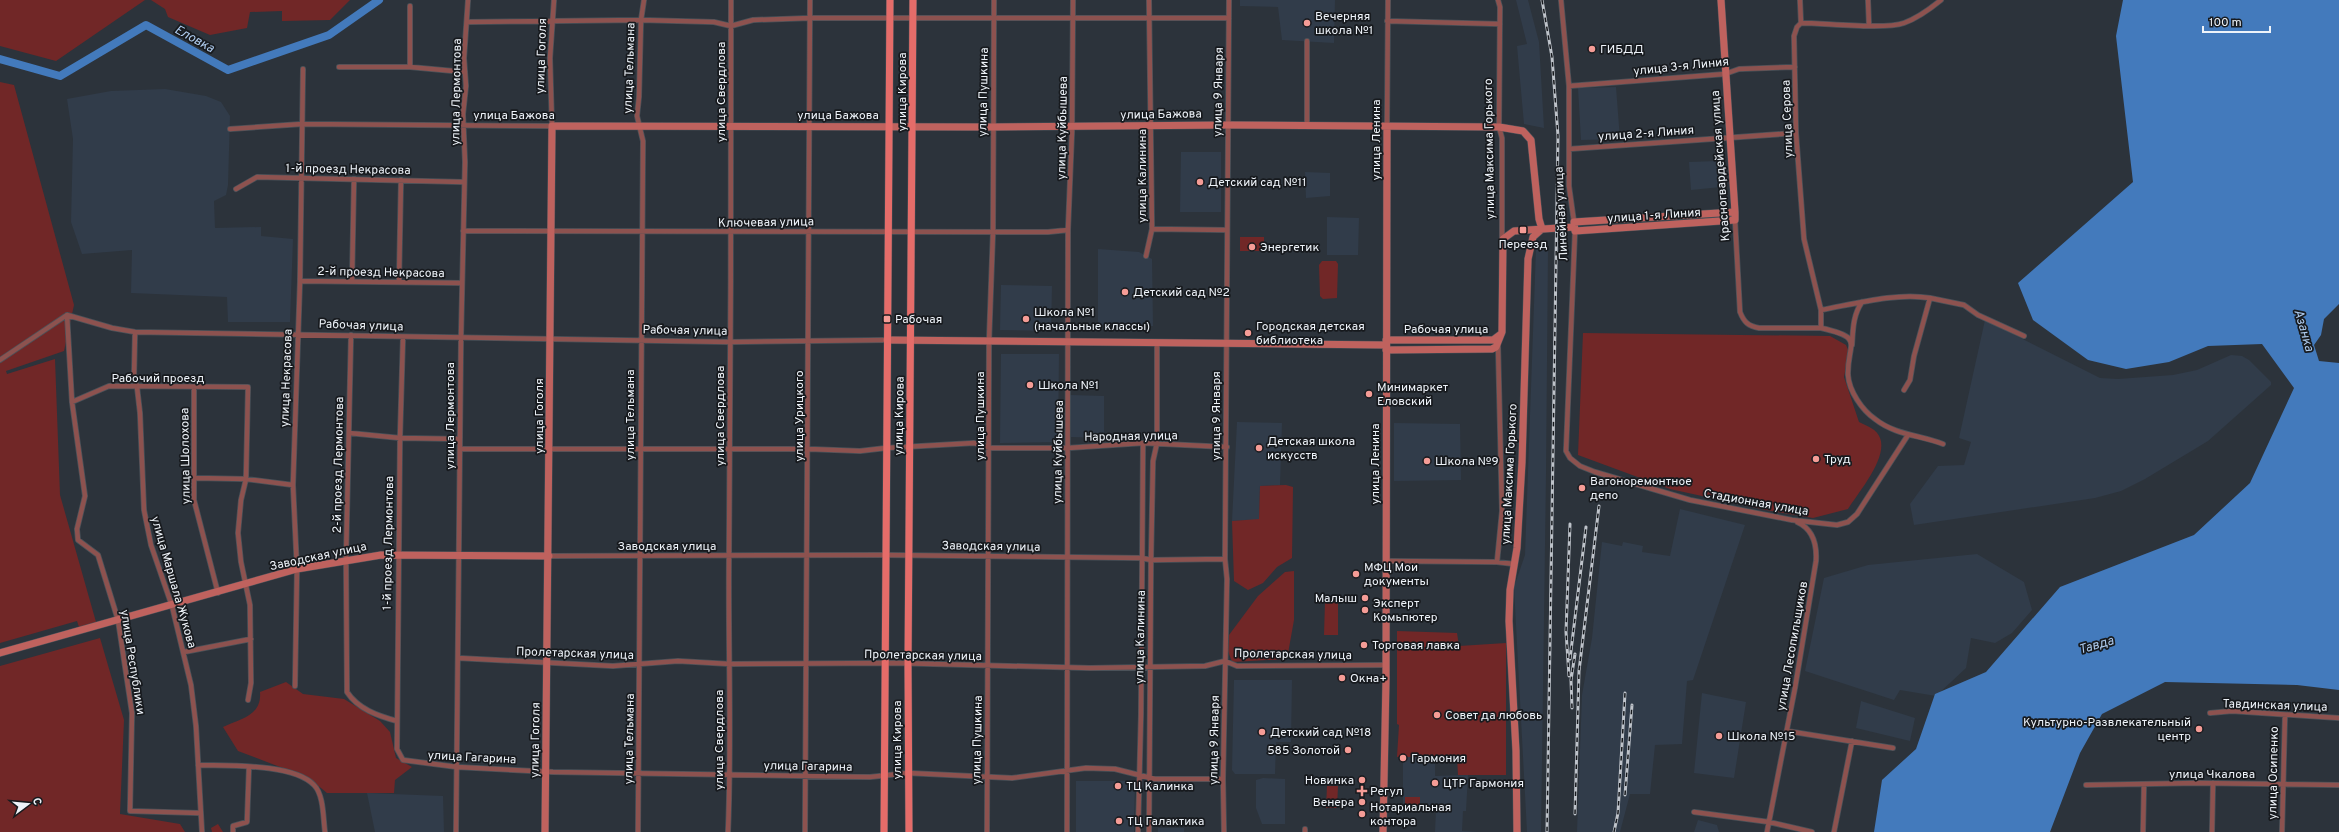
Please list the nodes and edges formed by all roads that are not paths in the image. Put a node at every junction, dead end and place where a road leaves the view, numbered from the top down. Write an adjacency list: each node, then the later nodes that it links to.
1 (468, 0): 29 (street, улица Лермонтова)
2 (554, 0): 30 (street, улица Гоголя)
3 (644, 0): 27 (street, улица Тельмана)
4 (731, 0): 34 (street, улица Свердлова)
5 (810, 0): 23 (street, улица Урицкого)
6 (890, 0): 20 (main road, улица Кирова)
7 (913, 0): 21 (main road, улица Кирова)
8 (994, 0): 24 (street, улица Пушкина)
9 (1073, 0): 22 (street, улица Куйбышева)
10 (1149, 0): 26 (street, улица Калинина)
11 (1229, 0): 25 (street, улица 9 Января)
12 (1388, 0): 28 (street, улица Ленина)
13 (1498, 0): 32 (street, улица Максима Горького)
14 (1561, 0): 42 (street, Линейная улица)
15 (1721, 0): 41 (street, Красногвардейская улица)
16 (1800, 0): 31 (street, улица Серова)
17 (1868, 0): 33 (street)
18 (1941, 0): 33 (street)
19 (410, 6): 37 (street)
20 (890, 17): 21 (street); 23 (street); 52 (main road, улица Кирова)
21 (913, 17): 24 (street); 53 (main road, улица Кирова)
22 (1073, 17): 24 (street); 26 (street); 55 (street, улица Куйбышева)
23 (810, 18): 34 (street); 50 (street, улица Урицкого)
24 (994, 18): 54 (street, улица Пушкина)
25 (1229, 18): 26 (street); 45 (street, улица 9 Января)
26 (1148, 19): 44 (street, улица Калинина)
27 (641, 20): 30 (street); 34 (street); 48 (street, улица Тельмана)
28 (1387, 21): 32 (street); 56 (street, улица Ленина)
29 (467, 22): 30 (street); 40 (street, улица Лермонтова)
30 (553, 22): 47 (street, улица Гоголя)
31 (1801, 23): 33 (street); 38 (street, улица Серова)
32 (1500, 24): 57 (street, улица Максима Горького)
33 (1870, 25)
34 (731, 26): 49 (street, улица Свердлова)
35 (1307, 41): 51 (street)
36 (339, 67): 37 (street)
37 (410, 67): 40 (street)
38 (1795, 67): 41 (street, улица 3-я Линия); 59 (street, улица Серова)
39 (303, 69): 43 (street, улица Некрасова)
40 (464, 72): 46 (street, улица Лермонтова)
41 (1725, 74): 42 (street, улица 3-я Линия); 60 (street, Красногвардейская улица)
42 (1569, 86): 61 (street, Линейная улица)
43 (302, 124): 46 (street, улица Бажова); 58 (street, улица Бажова); 62 (street, улица Некрасова)
44 (1152, 125): 45 (street, улица Бажова); 55 (street, улица Бажова); 70 (street, улица Калинина)
45 (1228, 125): 51 (street, улица Бажова); 73 (street, улица 9 Января)
46 (464, 126): 47 (street, улица Бажова); 65 (street, улица Лермонтова)
47 (552, 126): 48 (street, улица Бажова); 75 (street, улица Гоголя)
48 (639, 126): 49 (street, улица Бажова); 76 (street, улица Тельмана)
49 (730, 126): 50 (street, улица Бажова); 79 (street, улица Свердлова)
50 (810, 126): 52 (street, улица Бажова); 77 (street, улица Урицкого)
51 (1307, 126): 56 (street, улица Бажова)
52 (890, 127): 53 (street, улица Бажова); 80 (main road, улица Кирова)
53 (913, 127): 54 (street, улица Бажова); 81 (main road, улица Кирова)
54 (992, 127): 55 (street, улица Бажова); 78 (street, улица Пушкина)
55 (1072, 127): 72 (street, улица Куйбышева)
56 (1387, 127): 57 (street, улица Бажова); 111 (street, улица Ленина)
57 (1499, 127): 71 (street, улица Бажова); 82 (street, улица Максима Горького)
58 (230, 129)
59 (1796, 133): 60 (street, улица 2-я Линия); 90 (street, улица Серова)
60 (1729, 138): 61 (street, улица 2-я Линия); 67 (street, Красногвардейская улица)
61 (1569, 149): 69 (street, Линейная улица)
62 (302, 177): 63 (street, 1-й проезд Некрасова); 66 (street, 1-й проезд Некрасова); 84 (street, улица Некрасова)
63 (354, 179): 64 (street, 1-й проезд Некрасова); 85 (street)
64 (401, 180): 65 (street, 1-й проезд Некрасова); 86 (street)
65 (463, 182): 74 (street, улица Лермонтова)
66 (236, 188)
67 (1734, 212): 68 (street, Красногвардейская улица); 69 (street, улица 1-я Линия)
68 (1735, 220): 69 (street, улица 1-я Линия); 92 (street, Красногвардейская улица)
69 (1574, 227): 71 (street, улица 1-я Линия); 135 (street, Линейная улица)
70 (1152, 229): 73 (street); 83 (street, улица Калинина)
71 (1542, 229): 82 (street, улица 1-я Линия); 156 (street, улица Максима Горького)
72 (1068, 230): 78 (street, Ключевая улица); 107 (street, улица Куйбышева)
73 (1227, 230): 109 (street, улица 9 Января)
74 (463, 231): 75 (street, Ключевая улица); 87 (street, улица Лермонтова)
75 (552, 231): 76 (street, Ключевая улица); 100 (street, улица Гоголя)
76 (641, 232): 79 (street, Ключевая улица); 101 (street, улица Тельмана)
77 (808, 232): 79 (street, Ключевая улица); 80 (street, Ключевая улица); 104 (street, улица Урицкого)
78 (993, 232): 81 (street, Ключевая улица); 106 (street, улица Пушкина)
79 (730, 233): 105 (street, улица Свердлова)
80 (888, 233): 81 (street, Ключевая улица); 102 (main road, улица Кирова)
81 (912, 233): 103 (main road, улица Кирова)
82 (1502, 243): 94 (street, улица Максима Горького)
83 (1146, 256)
84 (300, 281): 85 (street, 2-й проезд Некрасова); 95 (street, улица Некрасова)
85 (352, 281): 86 (street, 2-й проезд Некрасова)
86 (399, 282): 87 (street, 2-й проезд Некрасова)
87 (462, 283): 99 (street, улица Лермонтова)
88 (1930, 298): 89 (street); 97 (street); 116 (street)
89 (1862, 302): 90 (street); 112 (street)
90 (1821, 310): 92 (street, улица Серова)
91 (67, 315): 93 (street, Рабочая улица); 113 (street); 117 (street, улица Республики)
92 (1821, 328): 112 (street)
93 (135, 332): 95 (street, Рабочая улица); 114 (street, улица Маршала Жукова)
94 (1502, 332): 110 (street, улица Максима Горького); 111 (street, Рабочая улица)
95 (297, 334): 96 (street, Рабочая улица); 138 (street, улица Некрасова)
96 (350, 335): 98 (street, Рабочая улица); 118 (street, 2-й проезд Лермонтова)
97 (2024, 336)
98 (403, 337): 99 (street, Рабочая улица); 120 (street, 1-й проезд Лермонтова)
99 (461, 338): 100 (street, Рабочая улица); 121 (street, улица Лермонтова)
100 (551, 338): 101 (street, Рабочая улица); 133 (street, улица Гоголя)
101 (640, 340): 105 (street, Рабочая улица); 127 (street, улица Тельмана)
102 (887, 340): 103 (street, Рабочая улица); 104 (street, Рабочая улица); 129 (main road, улица Кирова)
103 (911, 340): 106 (street, Рабочая улица); 125 (main road, улица Кирова)
104 (809, 341): 105 (street, Рабочая улица); 134 (street, улица Урицкого)
105 (730, 342): 128 (street, улица Свердлова)
106 (989, 342): 107 (street, Рабочая улица); 130 (street, улица Пушкина)
107 (1069, 342): 108 (street, Рабочая улица); 131 (street, улица Куйбышева)
108 (1157, 343): 109 (street, Рабочая улица); 123 (street, улица Калинина)
109 (1226, 343): 111 (street, Рабочая улица); 126 (street, улица 9 Января)
110 (1498, 344): 111 (street, Рабочая улица); 155 (street, улица Максима Горького)
111 (1386, 345): 154 (street, улица Ленина)
112 (1852, 345): 119 (street)
113 (0, 360)
114 (137, 387): 115 (street, Рабочий проезд); 117 (street, Рабочий проезд); 160 (street, улица Маршала Жукова)
115 (194, 388): 136 (street, улица Шолохова); 137 (street, Рабочий проезд)
116 (1904, 390)
117 (72, 402): 161 (street, улица Республики)
118 (349, 433): 120 (street); 151 (street, 2-й проезд Лермонтова)
119 (1908, 436): 124 (street); 139 (street, Стадионная улица)
120 (400, 438): 121 (street); 140 (street, 1-й проезд Лермонтова)
121 (460, 439): 132 (street, улица Лермонтова)
122 (1143, 443): 123 (street, Народная улица); 131 (street, Народная улица); 150 (street, улица Калинина)
123 (1157, 444): 126 (street, Народная улица); 153 (street, улица Калинина)
124 (1943, 444)
125 (910, 447): 129 (street, Народная улица); 130 (street, Народная улица); 146 (main road, улица Кирова)
126 (1227, 447): 152 (street, улица 9 Января)
127 (640, 448): 128 (street, Народная улица); 133 (street, Народная улица); 148 (street, улица Тельмана)
128 (731, 448): 134 (street, Народная улица); 145 (street, улица Свердлова)
129 (886, 448): 134 (street, Народная улица); 143 (main road, улица Кирова)
130 (990, 448): 131 (street, Народная улица); 147 (street, улица Пушкина)
131 (1068, 448): 149 (street, улица Куйбышева)
132 (460, 449): 133 (street, Народная улица); 141 (street, улица Лермонтова)
133 (550, 449): 144 (street, улица Гоголя)
134 (809, 449): 142 (street, улица Урицкого)
135 (1566, 451): 139 (street, Стадионная улица)
136 (195, 478): 137 (street); 159 (street, улица Шолохова)
137 (246, 479): 138 (street); 158 (street)
138 (293, 485): 157 (street, улица Некрасова)
139 (1792, 520): 184 (street, улица Лесопильщиков)
140 (398, 554): 141 (street, Заводская улица); 151 (street, Заводская улица); 183 (street, 1-й проезд Лермонтова)
141 (460, 554): 144 (street, Заводская улица); 165 (street, улица Лермонтова)
142 (808, 555): 143 (street, Заводская улица); 145 (street, Заводская улица); 170 (street, улица Урицкого)
143 (885, 555): 146 (street, Заводская улица); 168 (main road, улица Кирова)
144 (549, 556): 148 (street, Заводская улица); 167 (street, улица Гоголя)
145 (728, 556): 148 (street, Заводская улица); 169 (street, улица Свердлова)
146 (909, 556): 147 (street, Заводская улица); 171 (main road, улица Кирова)
147 (990, 556): 149 (street, Заводская улица); 174 (street, улица Пушкина)
148 (640, 557): 172 (street, улица Тельмана)
149 (1067, 558): 150 (street, Заводская улица); 176 (street, улица Куйбышева)
150 (1142, 558): 153 (street, Заводская улица); 175 (street, улица Калинина)
151 (346, 559): 157 (street, Заводская улица); 183 (street, 2-й проезд Лермонтова)
152 (1225, 559): 153 (street, Заводская улица); 166 (street, улица 9 Января)
153 (1151, 560): 177 (street, улица Калинина)
154 (1386, 561): 155 (street); 173 (street, улица Ленина)
155 (1497, 562): 156 (street)
156 (1514, 564): 226 (street, улица Максима Горького)
157 (297, 569): 158 (street, Заводская улица); 178 (street, улица Некрасова)
158 (247, 584): 159 (street, Заводская улица); 162 (street)
159 (218, 592): 160 (street, Заводская улица)
160 (172, 606): 161 (street, Заводская улица); 163 (street, улица Маршала Жукова)
161 (118, 620): 164 (street, Заводская улица); 208 (street, улица Республики)
162 (251, 639): 163 (street); 179 (street)
163 (184, 652): 188 (street, улица Маршала Жукова)
164 (0, 653)
165 (458, 658): 167 (street, Пролетарская улица); 190 (street, улица Лермонтова)
166 (1225, 661): 173 (street, Пролетарская улица); 177 (street, Пролетарская улица); 201 (street, улица 9 Января)
167 (547, 662): 172 (street, Пролетарская улица); 192 (street, улица Гоголя)
168 (885, 663): 170 (street, Пролетарская улица); 171 (street, Пролетарская улица); 195 (main road, улица Кирова)
169 (730, 664): 170 (street, Пролетарская улица); 172 (street, Пролетарская улица); 196 (street, улица Свердлова)
170 (806, 664): 197 (street, улица Урицкого)
171 (908, 664): 174 (street, Пролетарская улица); 193 (main road, улица Кирова)
172 (640, 665): 194 (street, улица Тельмана)
173 (1386, 665): 225 (street, улица Ленина)
174 (989, 666): 176 (street, Пролетарская улица); 199 (street, улица Пушкина)
175 (1141, 666): 176 (street, Пролетарская улица); 177 (street, Пролетарская улица); 198 (street, улица Калинина)
176 (1068, 667): 191 (street, улица Куйбышева)
177 (1150, 667): 200 (street, улица Калинина)
178 (295, 686)
179 (248, 700)
180 (2210, 713): 181 (street, Тавдинская улица)
181 (2285, 715): 182 (street, Тавдинская улица); 205 (street, улица Осипенко)
182 (2339, 718)
183 (397, 721): 187 (street, 1-й проезд Лермонтова)
184 (1787, 731): 185 (street); 209 (street, улица Лесопильщиков)
185 (1852, 741): 186 (street); 229 (street)
186 (1893, 748)
187 (397, 750): 190 (street, улица Гагарина)
188 (198, 765): 189 (street); 208 (street, улица Маршала Жукова)
189 (249, 767): 211 (street); 212 (street)
190 (457, 767): 192 (street, улица Гагарина); 213 (street, улица Лермонтова)
191 (1066, 770): 198 (street, улица Гагарина); 199 (street, улица Гагарина); 221 (street, улица Куйбышева)
192 (546, 771): 194 (street, улица Гагарина); 214 (street, улица Гоголя)
193 (908, 773): 195 (street, улица Гагарина); 199 (street, улица Гагарина); 219 (main road, улица Кирова)
194 (638, 774): 196 (street, улица Гагарина); 215 (street, улица Тельмана)
195 (884, 774): 197 (street, улица Гагарина); 218 (main road, улица Кирова)
196 (730, 775): 197 (street, улица Гагарина); 216 (street, улица Свердлова)
197 (807, 776): 217 (street, улица Урицкого)
198 (1139, 776): 200 (street, улица Гагарина); 222 (street, улица Калинина)
199 (986, 777): 220 (street, улица Пушкина)
200 (1148, 777): 201 (street, улица Гагарина); 223 (street, улица Калинина)
201 (1223, 779): 224 (street, улица 9 Января)
202 (2213, 783): 204 (street, улица Чкалова); 205 (street, улица Чкалова); 231 (street)
203 (2086, 784): 204 (street, улица Чкалова)
204 (2144, 784): 230 (street)
205 (2282, 784): 206 (street, улица Чкалова); 232 (street, улица Осипенко)
206 (2339, 785)
207 (1694, 812): 209 (street)
208 (199, 813): 210 (street, улица Маршала Жукова)
209 (1769, 822): 227 (street, улица Лесопильщиков); 228 (street)
210 (202, 832)
211 (233, 832)
212 (325, 832)
213 (456, 832)
214 (545, 832)
215 (638, 832)
216 (728, 832)
217 (805, 832)
218 (884, 832)
219 (909, 832)
220 (987, 832)
221 (1067, 832)
222 (1138, 832)
223 (1149, 832)
224 (1224, 832)
225 (1383, 832)
226 (1517, 832)
227 (1767, 832)
228 (1812, 832)
229 (1834, 832)
230 (2143, 832)
231 (2212, 832)
232 (2282, 832)

